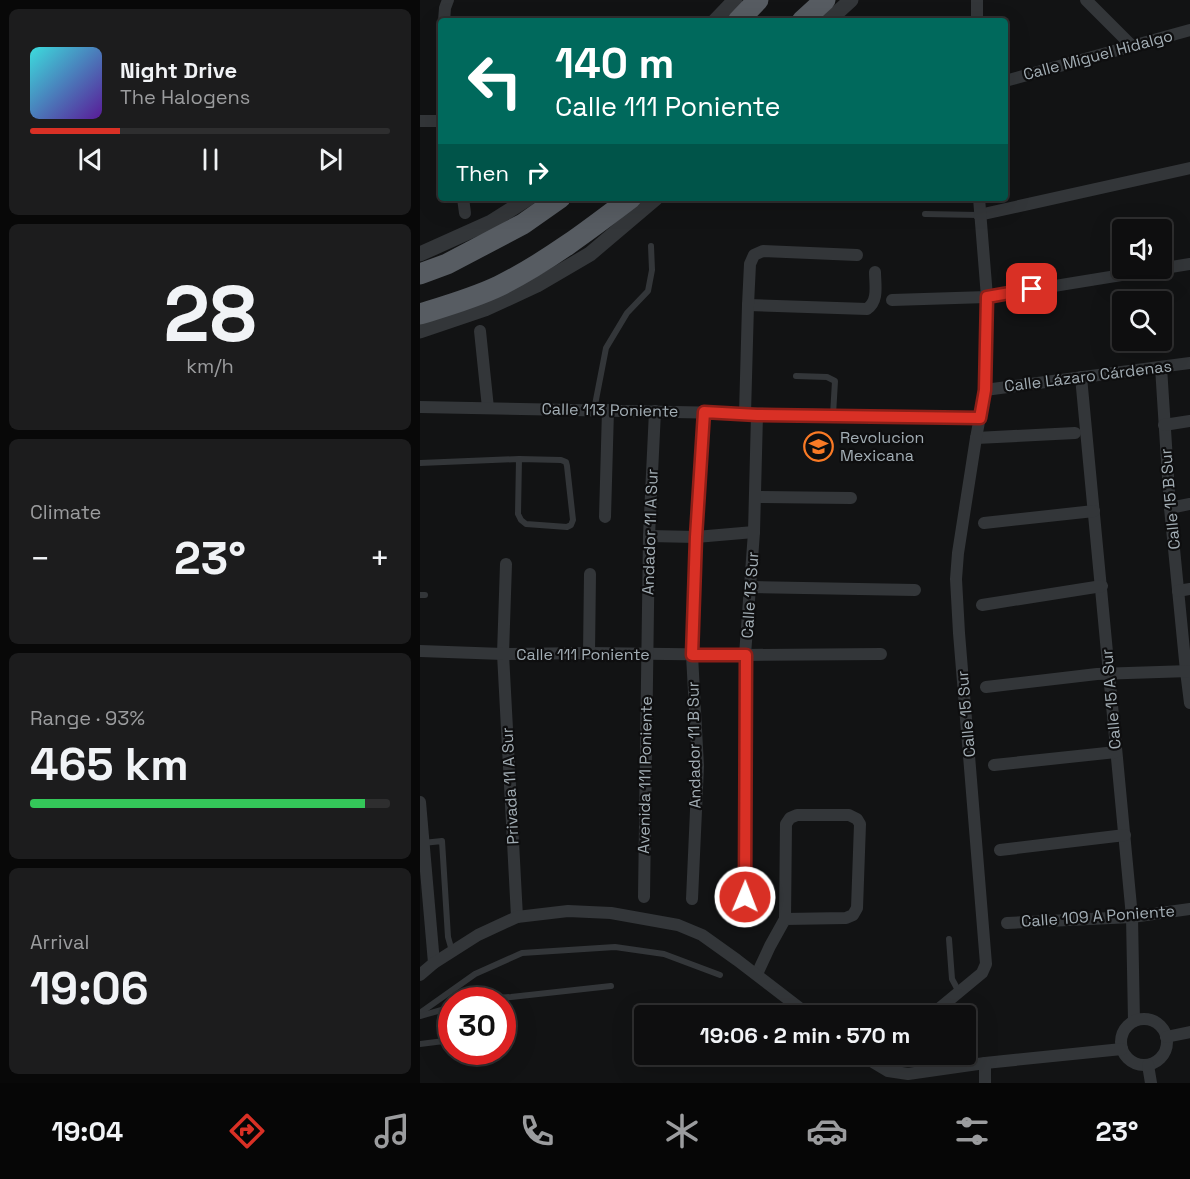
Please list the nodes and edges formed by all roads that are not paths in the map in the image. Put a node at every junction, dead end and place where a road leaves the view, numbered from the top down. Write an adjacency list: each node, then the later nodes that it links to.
1 (448, 0): 8 (street)
2 (735, 0): 9 (street)
3 (758, 0): 10 (highway)
4 (825, 0): 11 (highway)
5 (851, 0): 12 (street)
6 (977, 0): 13 (street)
7 (1086, 0): 15 (street)
8 (444, 18)
9 (718, 18)
10 (741, 18)
11 (805, 18)
12 (831, 18)
13 (977, 18)
14 (1190, 30): 15 (street, Calle Miguel Hidalgo)
15 (1132, 46): 16 (street, Calle Miguel Hidalgo)
16 (1008, 80)
17 (420, 121): 18 (street)
18 (438, 121)
19 (1190, 168): 28 (street)
20 (463, 201): 26 (street)
21 (524, 201): 30 (street)
22 (556, 201): 34 (highway)
23 (627, 201): 38 (highway)
24 (652, 201): 39 (street)
25 (979, 201): 28 (street, Calle 15 Sur)
26 (465, 213)
27 (925, 214): 28 (lane)
28 (980, 214): 35 (street, Calle 15 Sur)
29 (651, 246): 48 (lane)
30 (420, 254)
31 (857, 255): 37 (street, Calle 13 Sur)
32 (1190, 264): 35 (street)
33 (875, 272): 37 (street)
34 (420, 274)
35 (987, 297): 36 (street); 45 (street, Calle 15 Sur)
36 (892, 300)
37 (748, 305): 52 (street, Calle 13 Sur)
38 (420, 314)
39 (420, 331)
40 (480, 332): 47 (street)
41 (1190, 363): 42 (street, Calle Lázaro Cárdenas)
42 (1161, 367): 44 (street, Calle Lázaro Cárdenas); 56 (street, Calle 15 B Sur)
43 (796, 376): 53 (lane)
44 (1081, 377): 45 (street, Calle Lázaro Cárdenas); 65 (street, Calle 15 A Sur)
45 (985, 390): 54 (street, Calle 15 Sur)
46 (420, 407): 47 (street, Calle 113 Poniente)
47 (488, 408): 48 (street, Calle 113 Poniente)
48 (594, 410): 49 (street, Calle 113 Poniente)
49 (608, 410): 50 (street, Calle 113 Poniente); 66 (street)
50 (655, 411): 51 (street, Calle 113 Poniente); 69 (street, Andador 11 A Sur)
51 (704, 412): 52 (street, Calle 113 Poniente); 70 (street, Andador 11 B Sur)
52 (751, 415): 53 (street, Calle 113 Poniente); 61 (street, Calle 13 Sur)
53 (833, 416): 54 (street, Calle 113 Poniente)
54 (980, 418): 58 (street, Calle 15 Sur)
55 (1190, 421): 56 (street)
56 (1164, 424): 64 (street, Calle 15 B Sur)
57 (1075, 433): 58 (street)
58 (976, 438): 110 (street, Calle 15 Sur)
59 (519, 459): 59 (lane); 60 (lane)
60 (420, 463)
61 (755, 497): 62 (street); 68 (street, Calle 13 Sur)
62 (851, 498)
63 (1190, 504): 64 (street)
64 (1170, 508): 76 (street, Calle 15 B Sur)
65 (1094, 510): 67 (street); 73 (street, Calle 15 A Sur)
66 (605, 518)
67 (984, 523)
68 (754, 532): 70 (street); 74 (street, Calle 13 Sur)
69 (649, 536): 70 (street); 81 (street, Andador 11 A Sur)
70 (696, 537): 83 (street, Andador 11 B Sur)
71 (506, 564): 80 (street, Privada 11 A Sur)
72 (590, 574): 79 (street)
73 (1102, 586): 77 (street); 86 (street, Calle 15 A Sur)
74 (750, 587): 75 (street); 84 (street, Calle 13 Sur)
75 (915, 590)
76 (1184, 590): 85 (street, Calle 15 B Sur)
77 (982, 605)
78 (420, 651): 80 (street, Calle 111 Poniente)
79 (589, 653): 80 (street, Calle 111 Poniente); 81 (street, Calle 111 Poniente)
80 (503, 654): 98 (street, Privada 11 A Sur)
81 (647, 654): 83 (street, Calle 111 Poniente); 95 (street, Avenida 111 Poniente)
82 (881, 654): 84 (street, Calle 111 Poniente)
83 (692, 655): 84 (street, Calle 111 Poniente); 96 (street, Andador 11 B Sur)
84 (746, 655): 100 (street, Calle 13 Sur)
85 (1188, 671): 86 (street); 88 (street, Calle 15 B Sur)
86 (1109, 674): 87 (street); 89 (street, Calle 15 A Sur)
87 (986, 687)
88 (1190, 703)
89 (1116, 752): 90 (street); 92 (street, Calle 15 A Sur)
90 (994, 765)
91 (420, 802): 93 (street)
92 (1125, 836): 94 (street); 99 (street, Calle 15 A Sur)
93 (423, 843): 104 (lane); 105 (street)
94 (1000, 850)
95 (644, 897)
96 (692, 899)
97 (1190, 909): 99 (street, Calle 109 A Poniente)
98 (517, 917): 104 (street); 106 (street)
99 (1132, 917): 102 (street, Calle 109 A Poniente); 116 (street, Calle 15 A Sur)
100 (744, 918)
101 (785, 919): 101 (street); 106 (street)
102 (1006, 923)
103 (949, 939): 110 (lane)
104 (452, 951): 105 (street)
105 (434, 963): 107 (street)
106 (757, 974): 112 (street)
107 (420, 975)
108 (720, 975): 115 (lane)
109 (611, 986): 111 (lane)
110 (959, 992): 113 (street, Calle 15 Sur)
111 (516, 996)
112 (796, 1005)
113 (943, 1005)
114 (438, 1010): 115 (lane)
115 (420, 1015)
116 (1134, 1022): 118 (street); 121 (street)
117 (1190, 1032): 118 (street)
118 (1166, 1037): 126 (street)
119 (438, 1042): 120 (lane)
120 (420, 1044)
121 (1122, 1049): 122 (street); 126 (street)
122 (985, 1063): 123 (street); 127 (street)
123 (976, 1064)
124 (883, 1065): 125 (street)
125 (971, 1065)
126 (1148, 1065): 128 (street)
127 (985, 1083)
128 (1151, 1083)

